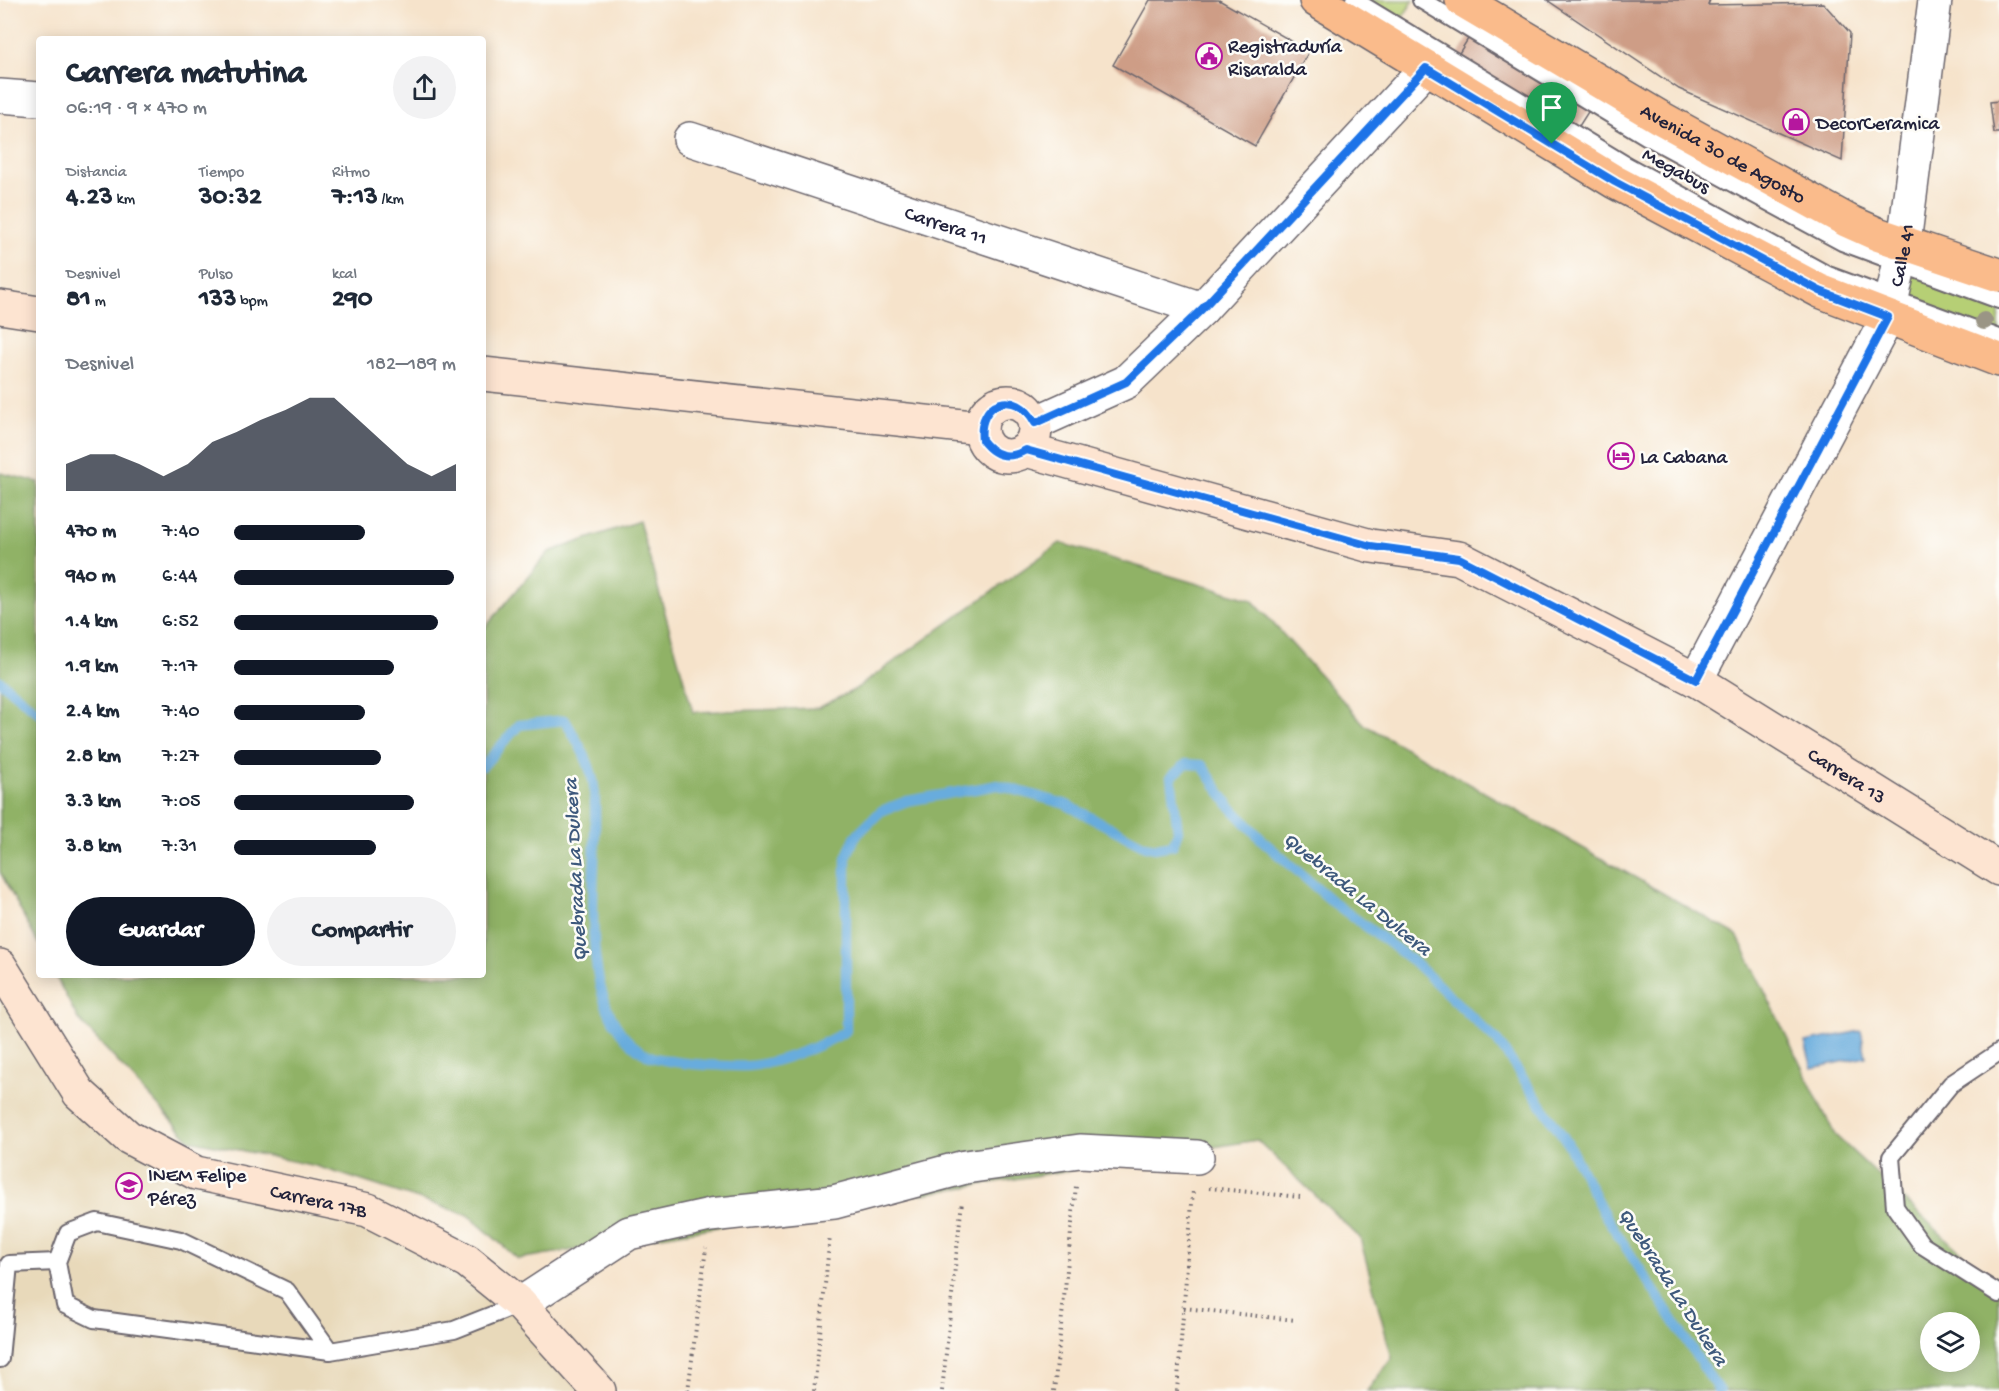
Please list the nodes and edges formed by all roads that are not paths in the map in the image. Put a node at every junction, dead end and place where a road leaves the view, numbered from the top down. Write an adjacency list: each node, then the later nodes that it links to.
1 (1316, 0): 6 (main road)
2 (1354, 0): 14 (lane, Megabus)
3 (1421, 0): 10 (lane, Megabus)
4 (1462, 0): 10 (main road, Avenida 30 de Agosto)
5 (1935, 0): 10 (street, Calle 41)
6 (1426, 68): 14 (main road); 15 (street)
7 (0, 96): 8 (street)
8 (36, 99)
9 (690, 139): 15 (street, Carrera 11)
10 (1901, 253): 11 (main road, Avenida 30 de Agosto); 12 (lane, Megabus); 14 (street, Calle 41)
11 (1999, 275)
12 (1999, 300)
13 (0, 307): 16 (street)
14 (1890, 308): 17 (lane, Megabus); 18 (main road); 22 (street, Calle 41)
15 (1202, 309): 21 (street)
16 (36, 313)
17 (1999, 338)
18 (1999, 360)
19 (486, 374): 20 (street)
20 (981, 428): 21 (street); 21 (street)
21 (1030, 436): 22 (street)
22 (1696, 680): 23 (street, Carrera 13)
23 (1999, 868)
24 (0, 966): 29 (street, Carrera 17B)
25 (1999, 1052): 28 (lane)
26 (1195, 1172): 29 (street)
27 (57, 1262): 30 (lane); 30 (lane); 31 (lane)
28 (1999, 1294)
29 (520, 1304): 30 (lane); 32 (street, Carrera 17B)
30 (330, 1351)
31 (0, 1359)
32 (599, 1391)

